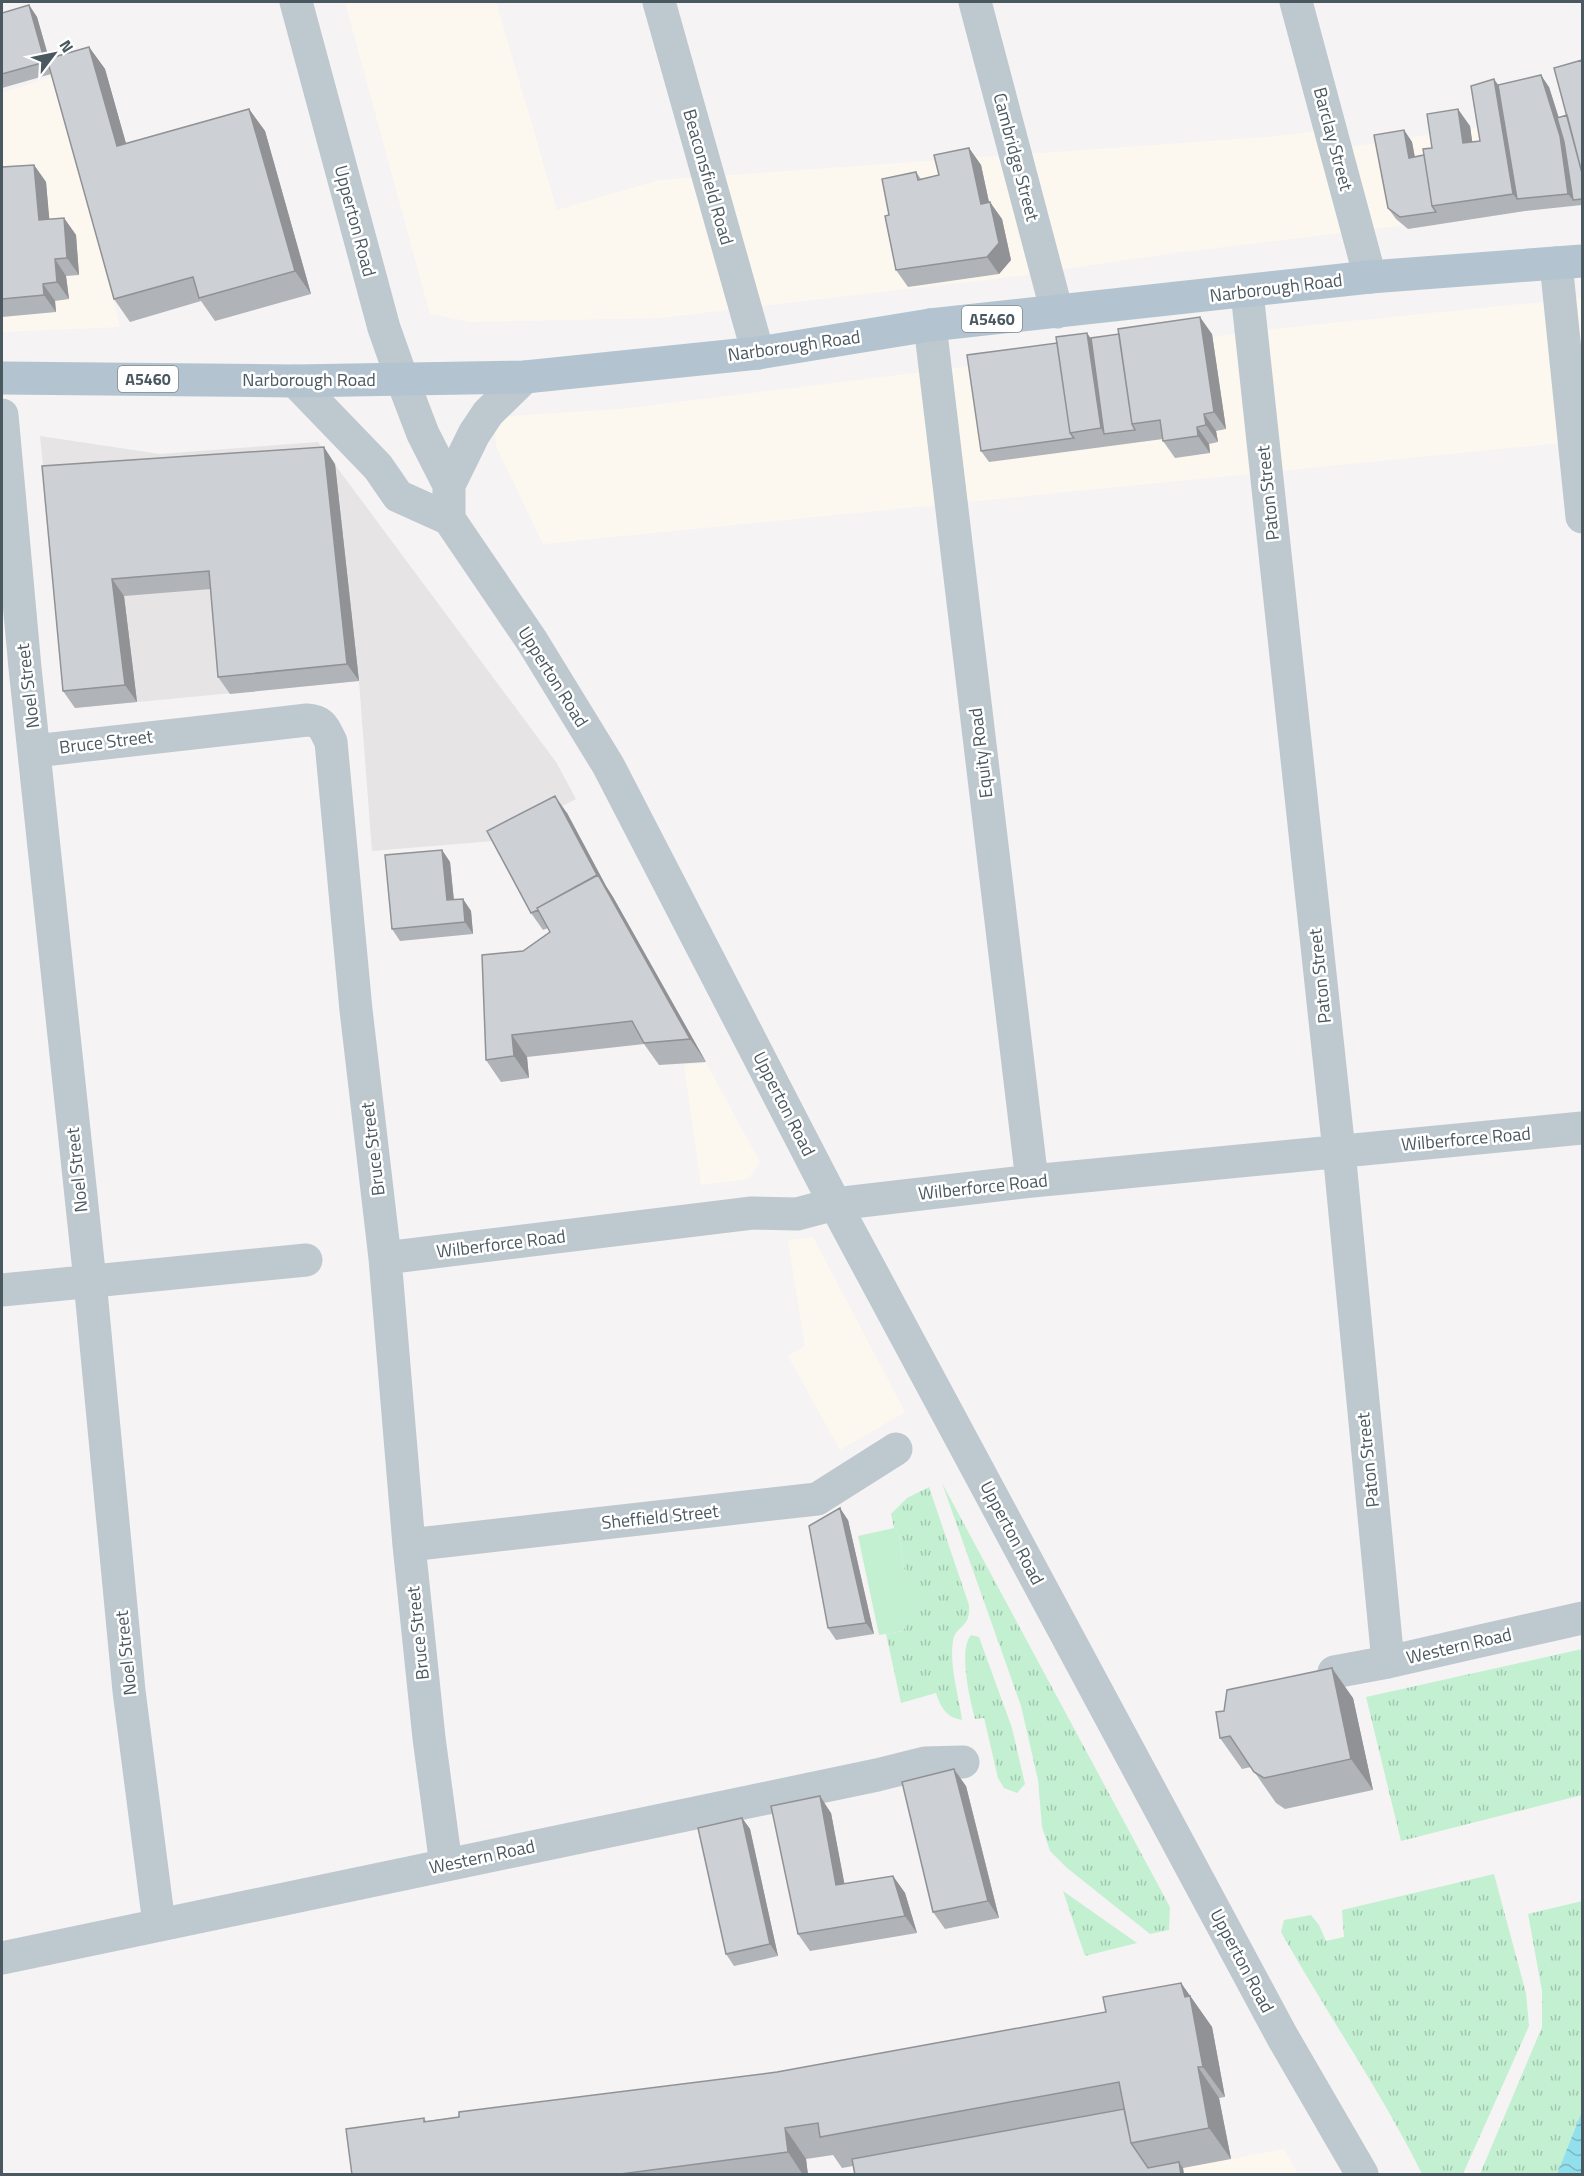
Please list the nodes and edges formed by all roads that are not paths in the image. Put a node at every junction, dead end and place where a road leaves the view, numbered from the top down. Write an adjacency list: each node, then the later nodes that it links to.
1 (296, 2): 13 (street, Upperton Road)
2 (659, 2): 10 (street, Beaconsfield Road)
3 (975, 2): 8 (street, Cambridge Street)
4 (1296, 2): 6 (street, Barclay Street)
5 (1569, 262): 6 (main road, Narborough Road / A5460); 17 (street)
6 (1370, 277): 7 (main road, Narborough Road / A5460)
7 (1246, 292): 8 (main road, Narborough Road / A5460); 21 (street, Paton Street)
8 (1057, 312): 9 (main road, Narborough Road / A5460)
9 (930, 325): 10 (main road, Narborough Road / A5460); 22 (street, Equity Road)
10 (758, 353): 11 (main road, Narborough Road / A5460)
11 (525, 377): 13 (main road, Narborough Road / A5460); 16 (street)
12 (2, 378): 14 (main road, Narborough Road / A5460)
13 (402, 379): 14 (main road, Narborough Road / A5460); 16 (street, Upperton Road)
14 (295, 381): 18 (street)
15 (2, 415): 19 (street, Noel Street)
16 (449, 485): 18 (street, Upperton Road)
17 (1582, 517)
18 (449, 519): 23 (street, Upperton Road)
19 (35, 751): 24 (street, Bruce Street); 26 (street, Noel Street)
20 (1582, 1128): 21 (street, Wilberforce Road)
21 (1339, 1151): 22 (street, Wilberforce Road); 31 (street, Paton Street)
22 (1032, 1181): 23 (street, Wilberforce Road)
23 (836, 1204): 24 (street, Wilberforce Road); 37 (street, Upperton Road)
24 (385, 1258): 29 (street, Bruce Street)
25 (306, 1260): 26 (street)
26 (90, 1281): 27 (street); 35 (street, Noel Street)
27 (2, 1290)
28 (896, 1449): 29 (street, Sheffield Street)
29 (409, 1545): 34 (street, Bruce Street)
30 (1582, 1618): 31 (street, Western Road)
31 (1388, 1662): 32 (street, Western Road)
32 (1335, 1672)
33 (963, 1762): 34 (street, Western Road)
34 (446, 1865): 35 (street, Western Road)
35 (159, 1924): 36 (street, Western Road)
36 (2, 1958)
37 (1362, 2175)

